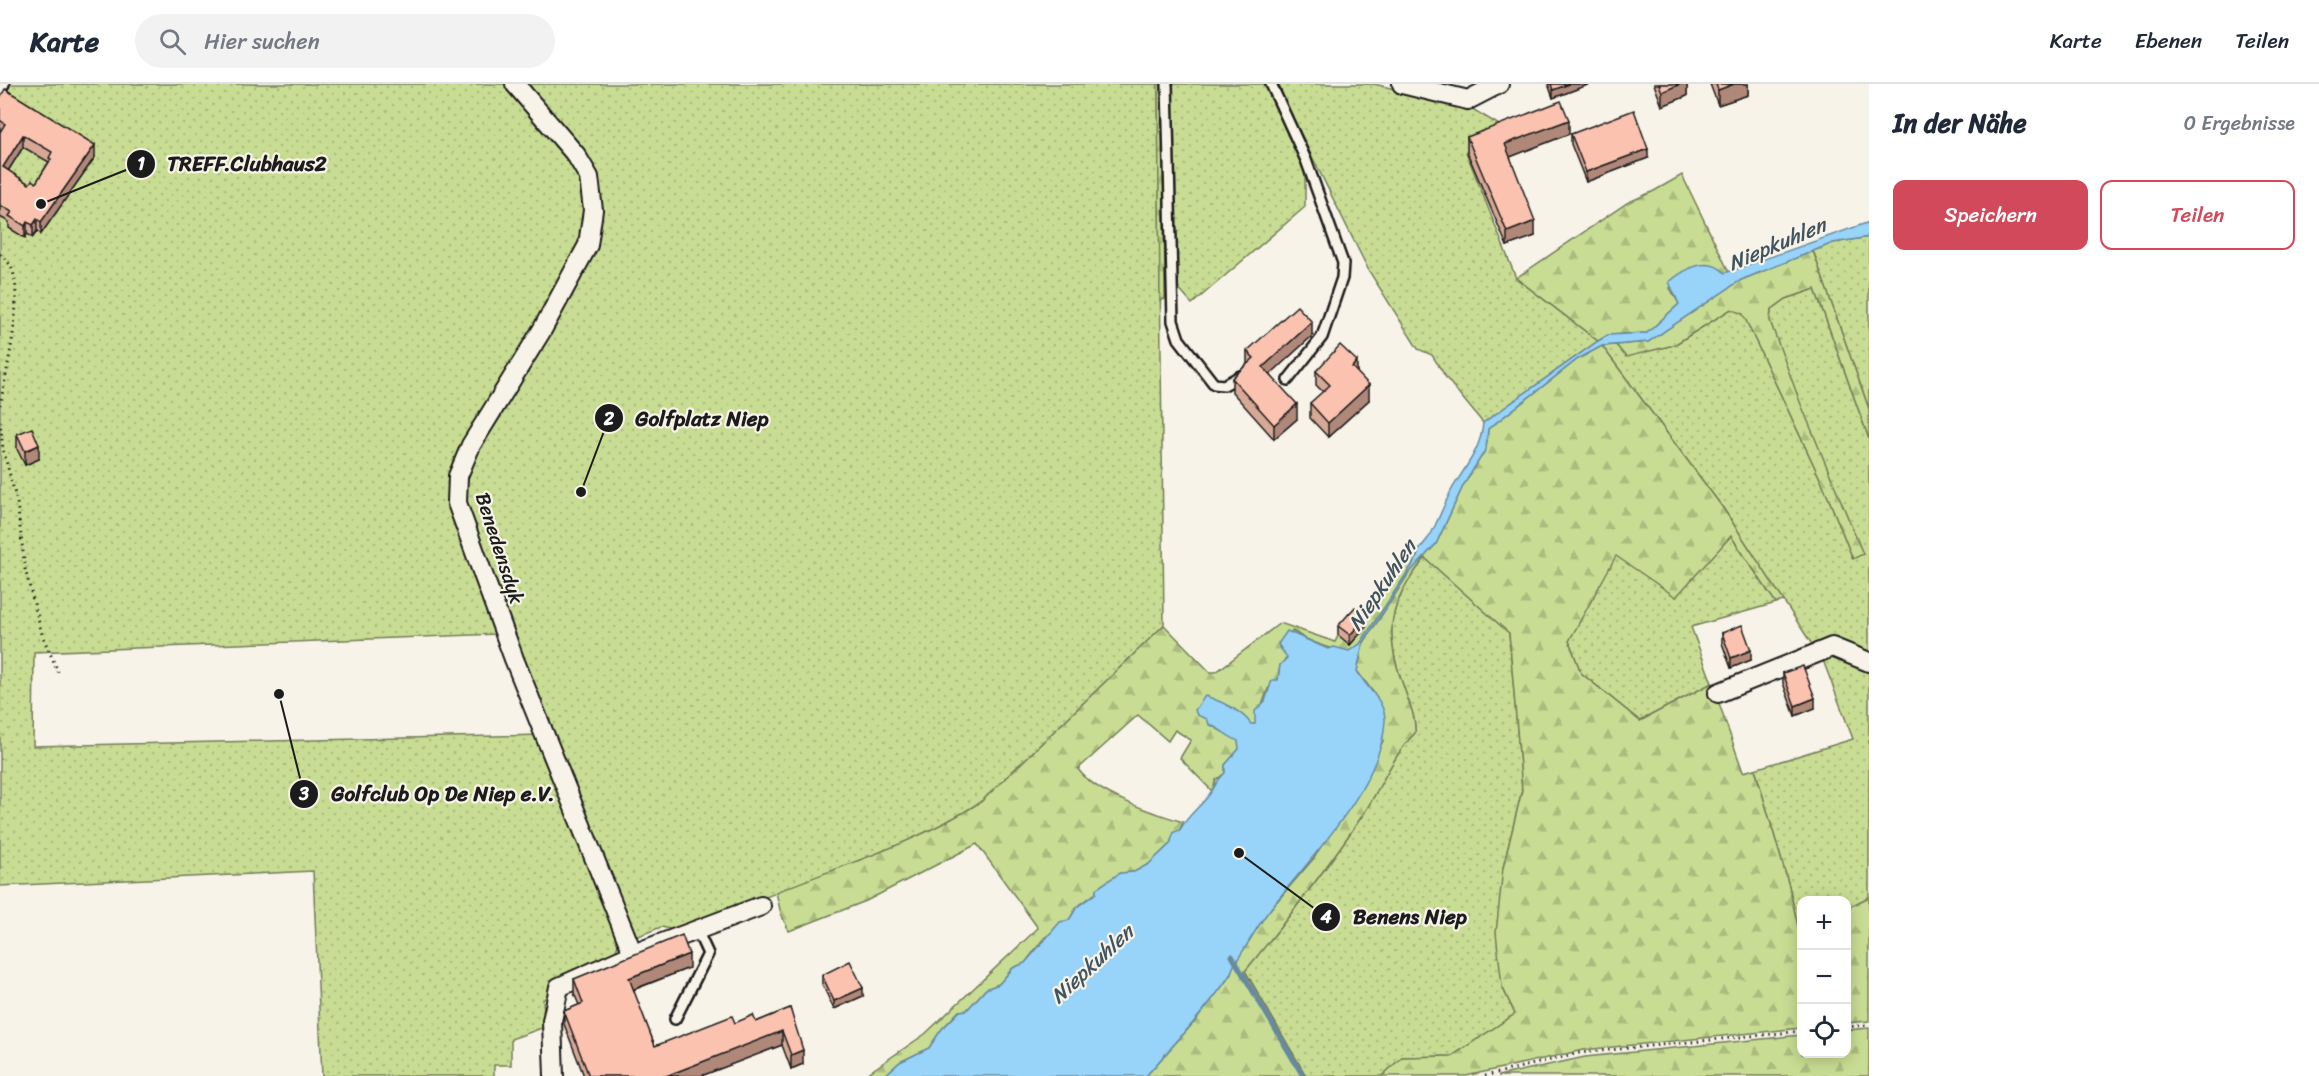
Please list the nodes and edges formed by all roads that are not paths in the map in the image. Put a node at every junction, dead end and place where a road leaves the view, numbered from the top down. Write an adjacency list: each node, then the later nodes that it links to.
1 (4, 84): 7 (lane)
2 (515, 84): 14 (street, Benedensdyk)
3 (1167, 84): 8 (lane)
4 (1271, 84): 9 (lane)
5 (1402, 84): 6 (street)
6 (1498, 84)
7 (0, 90)
8 (1240, 376)
9 (1288, 380)
10 (1869, 662): 11 (street)
11 (1718, 693)
12 (761, 906): 13 (street)
13 (697, 930): 14 (street); 15 (lane)
14 (633, 954): 16 (street)
15 (675, 1019)
16 (554, 1076)

